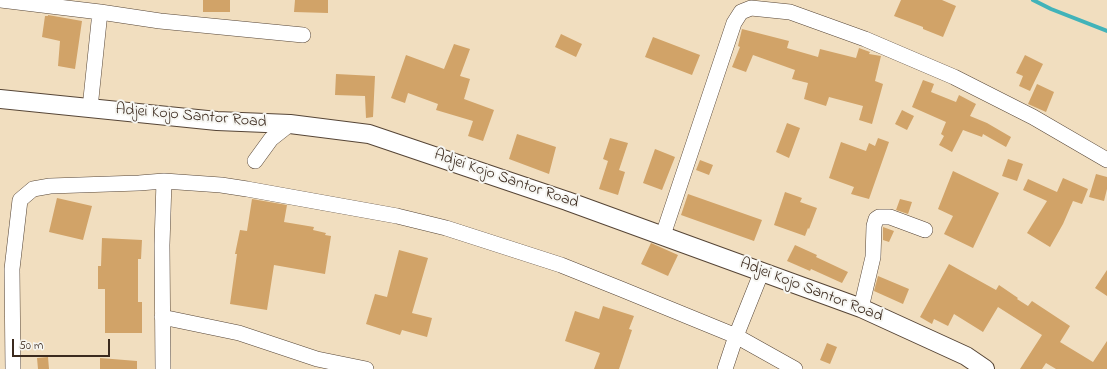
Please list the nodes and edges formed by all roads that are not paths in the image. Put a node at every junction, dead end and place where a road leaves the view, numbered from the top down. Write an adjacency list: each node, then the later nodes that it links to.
1 (0, 0): 2 (street)
2 (100, 12): 3 (street); 5 (street)
3 (303, 35)
4 (0, 98): 5 (street, Adjei Kojo Santor Road)
5 (90, 108): 6 (street, Adjei Kojo Santor Road)
6 (290, 124): 8 (street); 11 (street, Adjei Kojo Santor Road)
7 (1107, 160): 11 (street)
8 (255, 161)
9 (164, 181): 14 (street); 15 (street); 16 (street)
10 (925, 230): 13 (street)
11 (663, 236): 12 (street, Adjei Kojo Santor Road)
12 (762, 272): 13 (street, Adjei Kojo Santor Road); 16 (street)
13 (861, 308): 23 (street, Adjei Kojo Santor Road)
14 (162, 317): 17 (street); 19 (street)
15 (6, 321): 18 (street)
16 (736, 336): 21 (street); 22 (street)
17 (316, 364): 20 (street)
18 (13, 369)
19 (163, 369)
20 (366, 369)
21 (725, 369)
22 (794, 369)
23 (985, 369)

